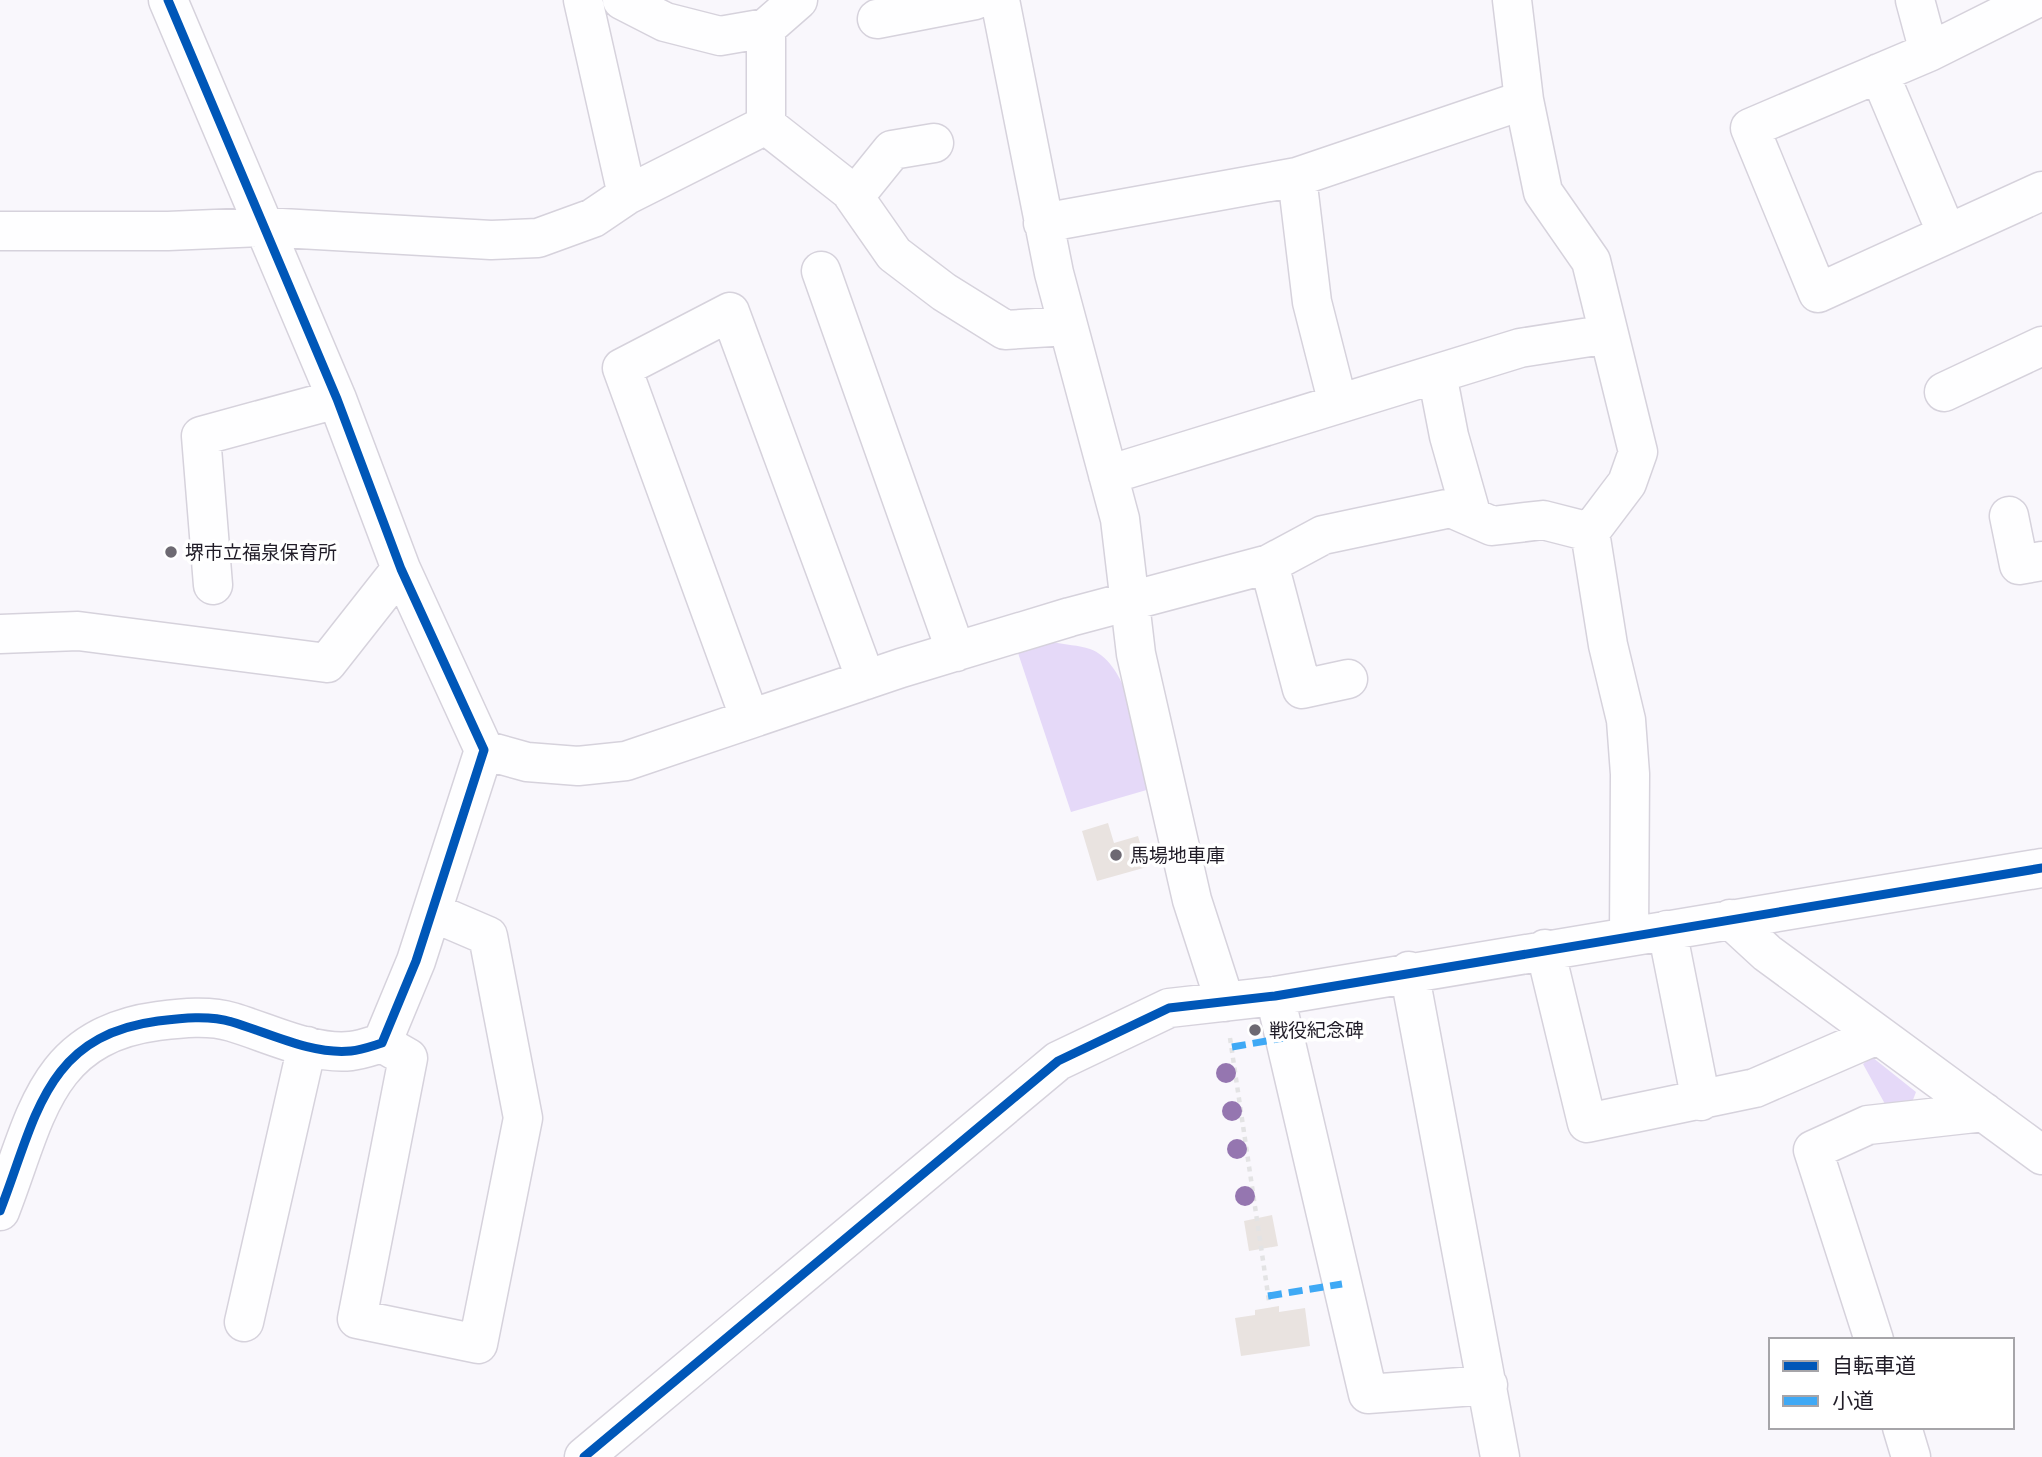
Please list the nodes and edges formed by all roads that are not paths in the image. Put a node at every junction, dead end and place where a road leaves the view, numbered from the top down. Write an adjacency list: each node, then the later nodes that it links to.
1 (168, 0): 22 (street)
2 (583, 0): 19 (street)
3 (622, 0): 11 (street)
4 (798, 0): 11 (street)
5 (975, 0): 10 (street)
6 (1000, 0): 21 (street)
7 (1512, 0): 14 (street)
8 (1915, 0): 12 (street)
9 (2033, 0): 12 (street)
10 (877, 19)
11 (766, 28): 15 (street)
12 (1929, 52): 13 (street)
13 (1879, 73): 24 (street); 24 (street)
14 (1524, 100): 17 (street); 27 (street)
15 (766, 125): 19 (street); 20 (street)
16 (934, 143): 20 (street)
17 (1297, 177): 21 (street); 32 (street)
18 (2042, 191): 24 (street)
19 (626, 195): 22 (street)
20 (854, 197): 26 (street)
21 (1043, 223): 26 (street)
22 (264, 227): 23 (street); 31 (street)
23 (0, 231)
24 (1947, 234)
25 (821, 271): 43 (street)
26 (1068, 326): 33 (street)
27 (1609, 334): 29 (street); 36 (street)
28 (2042, 346): 30 (street)
29 (1437, 374): 32 (street); 35 (street)
30 (1944, 392)
31 (337, 399): 39 (street); 40 (street)
32 (1338, 404): 33 (street)
33 (1108, 475): 41 (street)
34 (2009, 516): 37 (street)
35 (1472, 517): 36 (street); 38 (street)
36 (1590, 532): 52 (street)
37 (2042, 561)
38 (1269, 564): 41 (street); 44 (street)
39 (401, 569): 42 (street); 47 (street)
40 (213, 585)
41 (1129, 601): 43 (street); 56 (street)
42 (0, 634)
43 (956, 652): 45 (street)
44 (1348, 678)
45 (866, 680): 46 (street); 46 (street)
46 (750, 719): 47 (street)
47 (484, 750): 49 (street)
48 (2042, 867): 50 (street)
49 (432, 912): 58 (street); 58 (street)
50 (1730, 919): 51 (street); 57 (street)
51 (1667, 930): 52 (street); 60 (street)
52 (1629, 936): 53 (street)
53 (1545, 949): 54 (street); 60 (street)
54 (1409, 971): 55 (street); 66 (street)
55 (1275, 996): 56 (street); 66 (street)
56 (1225, 1002): 68 (street)
57 (1877, 1035): 60 (street); 61 (street)
58 (382, 1044): 59 (street)
59 (307, 1046): 63 (street); 64 (street)
60 (1701, 1101)
61 (1984, 1112): 62 (street); 65 (street)
62 (2042, 1155)
63 (0, 1211)
64 (244, 1322)
65 (1873, 1338)
66 (1488, 1385): 69 (street)
67 (1903, 1429): 70 (street)
68 (584, 1457)
69 (1500, 1457)
70 (1911, 1457)

